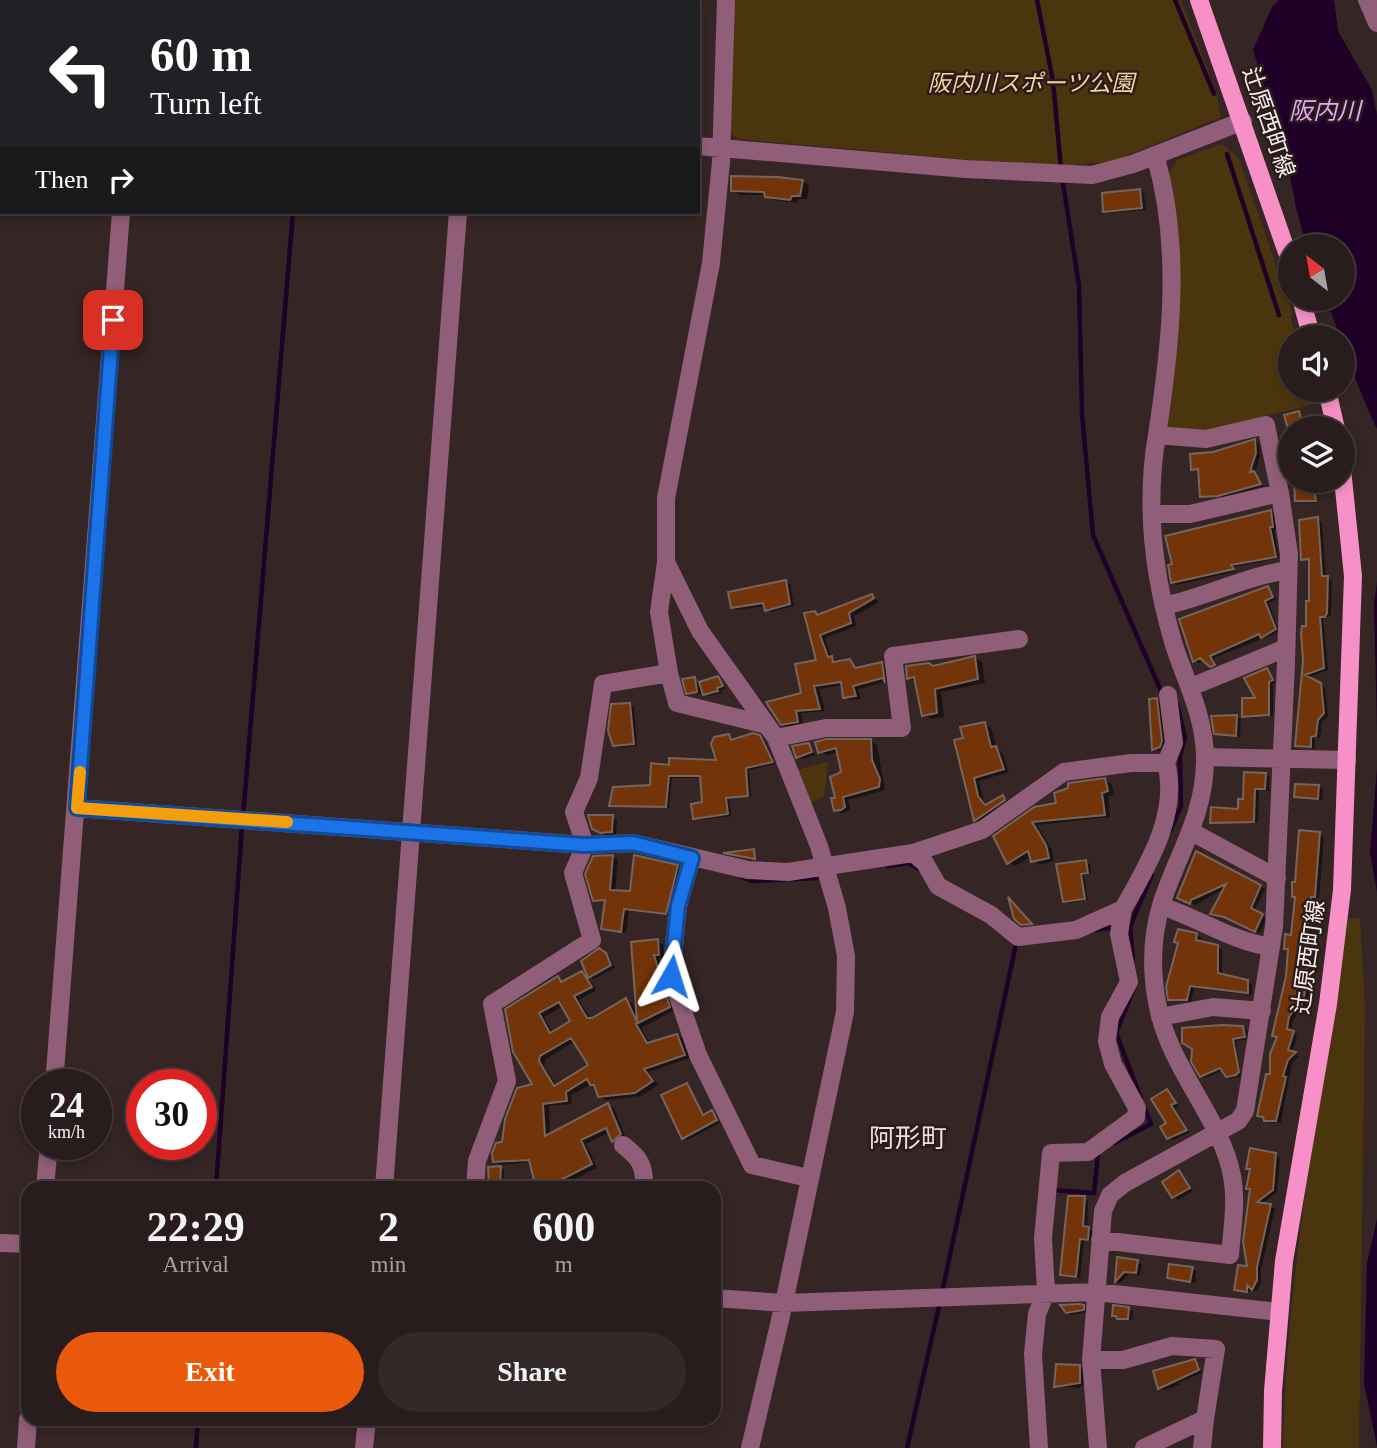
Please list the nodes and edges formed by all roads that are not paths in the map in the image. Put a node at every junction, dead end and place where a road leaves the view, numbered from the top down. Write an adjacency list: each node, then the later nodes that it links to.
1 (726, 0): 7 (street)
2 (1199, 0): 5 (main road, 辻原西町線)
3 (1367, 0): 4 (street)
4 (1377, 23)
5 (1243, 121): 8 (street); 11 (main road, 辻原西町線)
6 (700, 146): 7 (street)
7 (721, 148): 8 (street); 17 (street)
8 (1154, 155): 12 (street)
9 (121, 214): 30 (street)
10 (458, 214): 32 (street)
11 (1281, 234)
12 (1157, 435): 13 (street); 16 (street)
13 (1278, 483)
14 (1280, 493): 16 (street); 18 (street)
15 (1344, 493): 28 (main road, 辻原西町線)
16 (1152, 514): 19 (street)
17 (666, 562): 22 (street); 25 (street)
18 (1287, 570): 19 (street); 21 (street)
19 (1164, 607): 23 (street)
20 (1019, 639): 25 (street)
21 (1286, 648): 23 (street); 27 (street)
22 (669, 673): 25 (street); 33 (street)
23 (1191, 687): 26 (street)
24 (1168, 695): 29 (street)
25 (772, 732): 36 (street)
26 (1205, 757): 27 (street); 31 (street)
27 (1283, 759): 28 (street); 37 (street)
28 (1347, 760): 59 (main road, 辻原西町線)
29 (1166, 763): 34 (street); 39 (street)
30 (77, 808): 32 (street); 43 (street)
31 (1192, 832): 37 (street); 38 (street)
32 (411, 833): 33 (street); 49 (street)
33 (584, 845): 35 (street); 50 (street)
34 (913, 853): 36 (street); 39 (street)
35 (692, 858): 36 (street); 47 (street)
36 (825, 864): 47 (street)
37 (1278, 878): 40 (street)
38 (1161, 906): 40 (street); 42 (street)
39 (1121, 921): 55 (street)
40 (1271, 947): 41 (street)
41 (1262, 1011): 42 (street); 44 (street)
42 (1160, 1017): 44 (street)
43 (55, 1069)
44 (1215, 1133): 52 (street); 52 (street)
45 (623, 1145): 51 (street)
46 (48, 1160): 48 (street)
47 (808, 1178): 58 (street)
48 (46, 1181)
49 (385, 1181)
50 (476, 1181)
51 (644, 1181)
52 (1100, 1240): 56 (street)
53 (0, 1243): 54 (street)
54 (21, 1244)
55 (1046, 1292): 56 (street); 58 (street); 67 (street)
56 (1096, 1292): 59 (street); 60 (street)
57 (721, 1298): 58 (street)
58 (784, 1303): 66 (street)
59 (1279, 1312): 71 (main road, 辻原西町線)
60 (1091, 1360): 61 (street); 68 (street)
61 (1205, 1419): 69 (street); 70 (street)
62 (28, 1426): 64 (street)
63 (366, 1426): 65 (street)
64 (26, 1448)
65 (364, 1448)
66 (750, 1448)
67 (1039, 1448)
68 (1098, 1448)
69 (1144, 1448)
70 (1202, 1448)
71 (1272, 1448)

